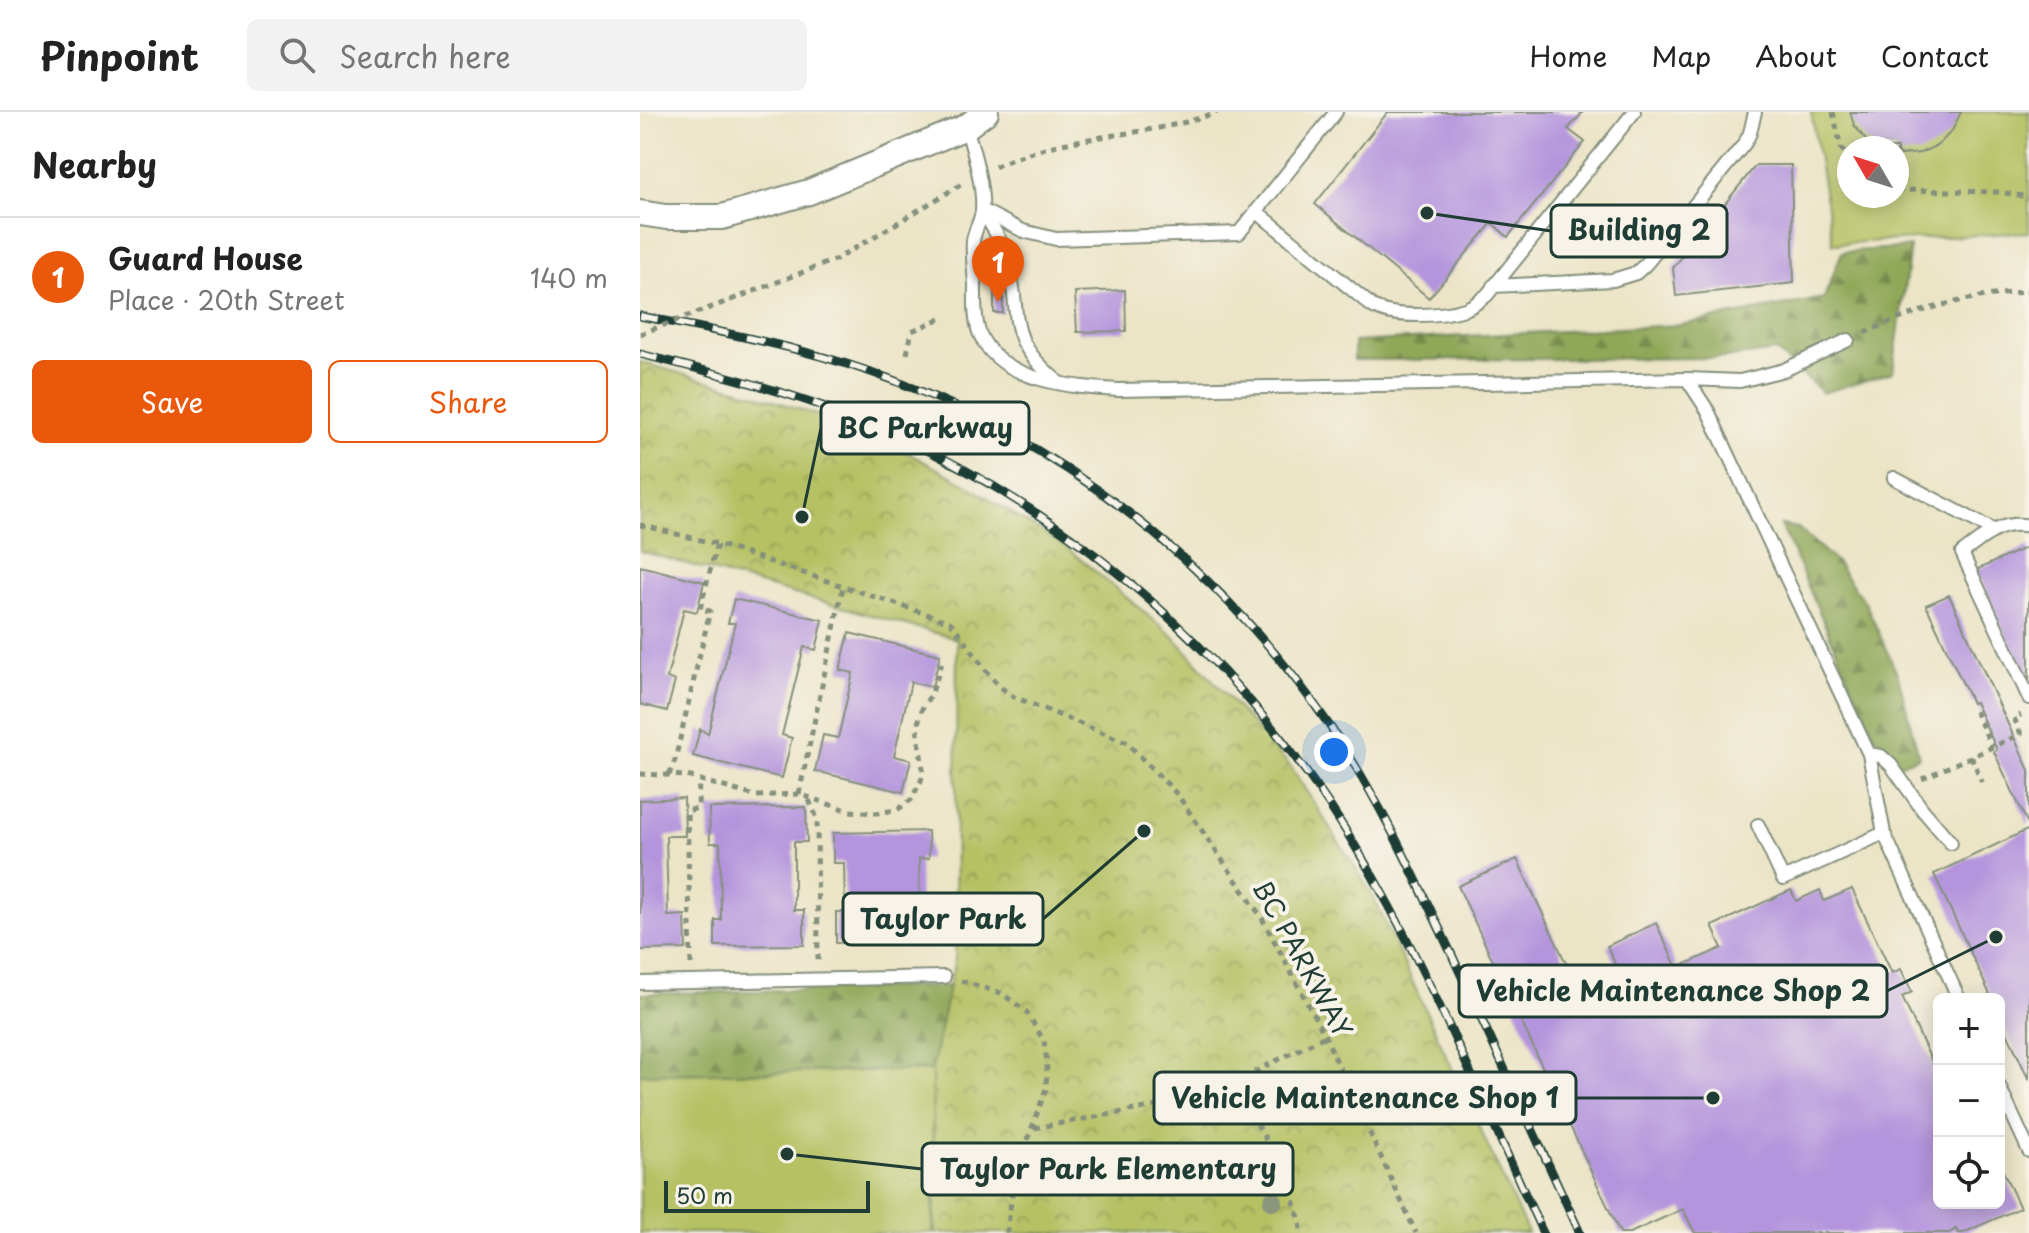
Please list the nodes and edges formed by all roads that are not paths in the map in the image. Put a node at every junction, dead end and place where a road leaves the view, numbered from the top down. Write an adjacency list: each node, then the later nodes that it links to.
1 (986, 112): 5 (street)
2 (1336, 112): 7 (lane)
3 (1634, 112): 9 (lane)
4 (1755, 112): 9 (lane)
5 (966, 127): 6 (lane); 8 (street)
6 (982, 210): 7 (lane); 12 (lane); 12 (lane)
7 (1256, 211): 9 (lane)
8 (640, 213)
9 (1493, 286)
10 (1848, 340): 11 (lane)
11 (1687, 379): 12 (lane); 17 (lane)
12 (1059, 382)
13 (1894, 478): 15 (lane)
14 (2029, 526): 15 (lane)
15 (1993, 530): 16 (lane)
16 (2029, 698)
17 (1869, 754): 19 (lane); 20 (lane)
18 (1758, 825): 19 (lane)
19 (1884, 833): 23 (lane)
20 (1951, 843)
21 (944, 977): 22 (lane)
22 (640, 983)
23 (1956, 993)
24 (2005, 1099): 25 (lane)
25 (2029, 1151)

